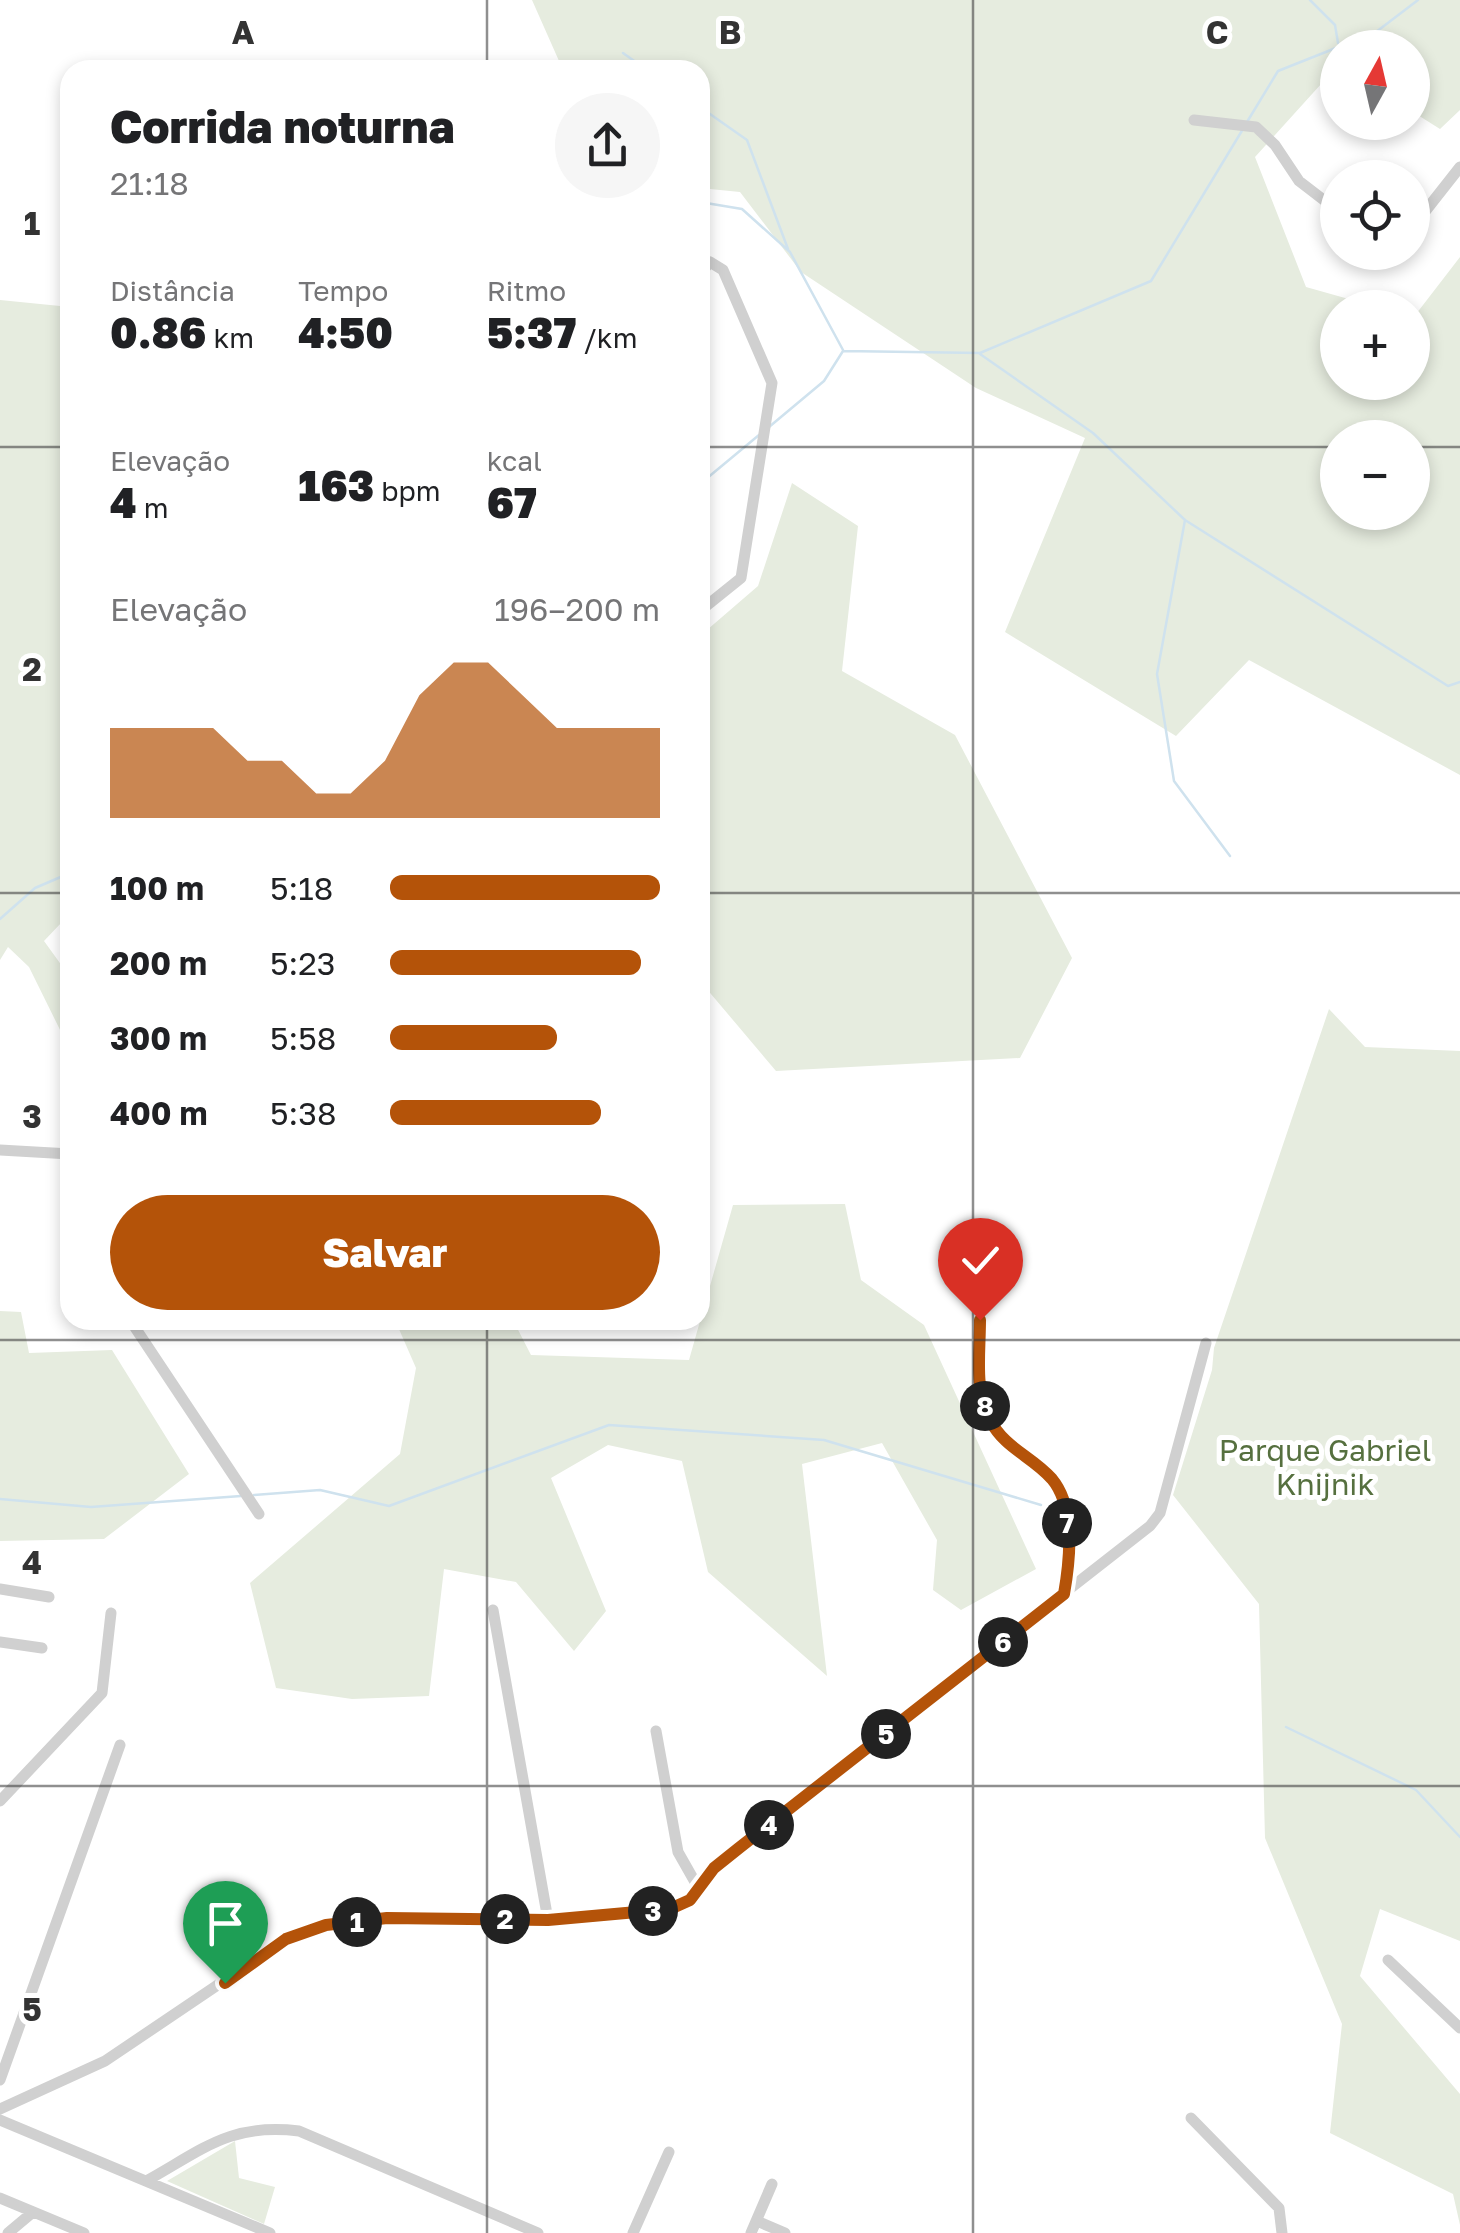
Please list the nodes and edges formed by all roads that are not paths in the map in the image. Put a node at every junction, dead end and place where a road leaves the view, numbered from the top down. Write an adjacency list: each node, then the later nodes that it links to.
1 (1194, 120): 3 (street)
2 (1460, 166): 4 (street)
3 (1320, 197)
4 (1430, 205)
5 (710, 262): 6 (street)
6 (710, 602)
7 (0, 1150): 8 (street)
8 (60, 1153)
9 (999, 1288): 14 (street)
10 (137, 1330): 12 (street)
11 (1206, 1343): 14 (street)
12 (259, 1514)
13 (0, 1589): 15 (street)
14 (1064, 1594): 23 (street)
15 (49, 1597)
16 (493, 1610): 24 (street)
17 (112, 1613): 22 (street)
18 (0, 1642): 19 (street)
19 (42, 1648)
20 (656, 1731): 23 (street)
21 (120, 1745): 27 (street)
22 (0, 1800)
23 (699, 1889): 24 (street)
24 (548, 1920): 28 (street)
25 (1388, 1960): 26 (street)
26 (1460, 2028)
27 (0, 2080)
28 (0, 2109)
29 (1192, 2118): 43 (street)
30 (0, 2120): 32 (street)
31 (669, 2152): 41 (street)
32 (148, 2180): 39 (street); 40 (street)
33 (772, 2184): 36 (street)
34 (0, 2198): 35 (street)
35 (33, 2212): 37 (street); 38 (street)
36 (754, 2227): 42 (street)
37 (8, 2233)
38 (84, 2233)
39 (270, 2233)
40 (538, 2233)
41 (634, 2233)
42 (786, 2233)
43 (1282, 2233)

